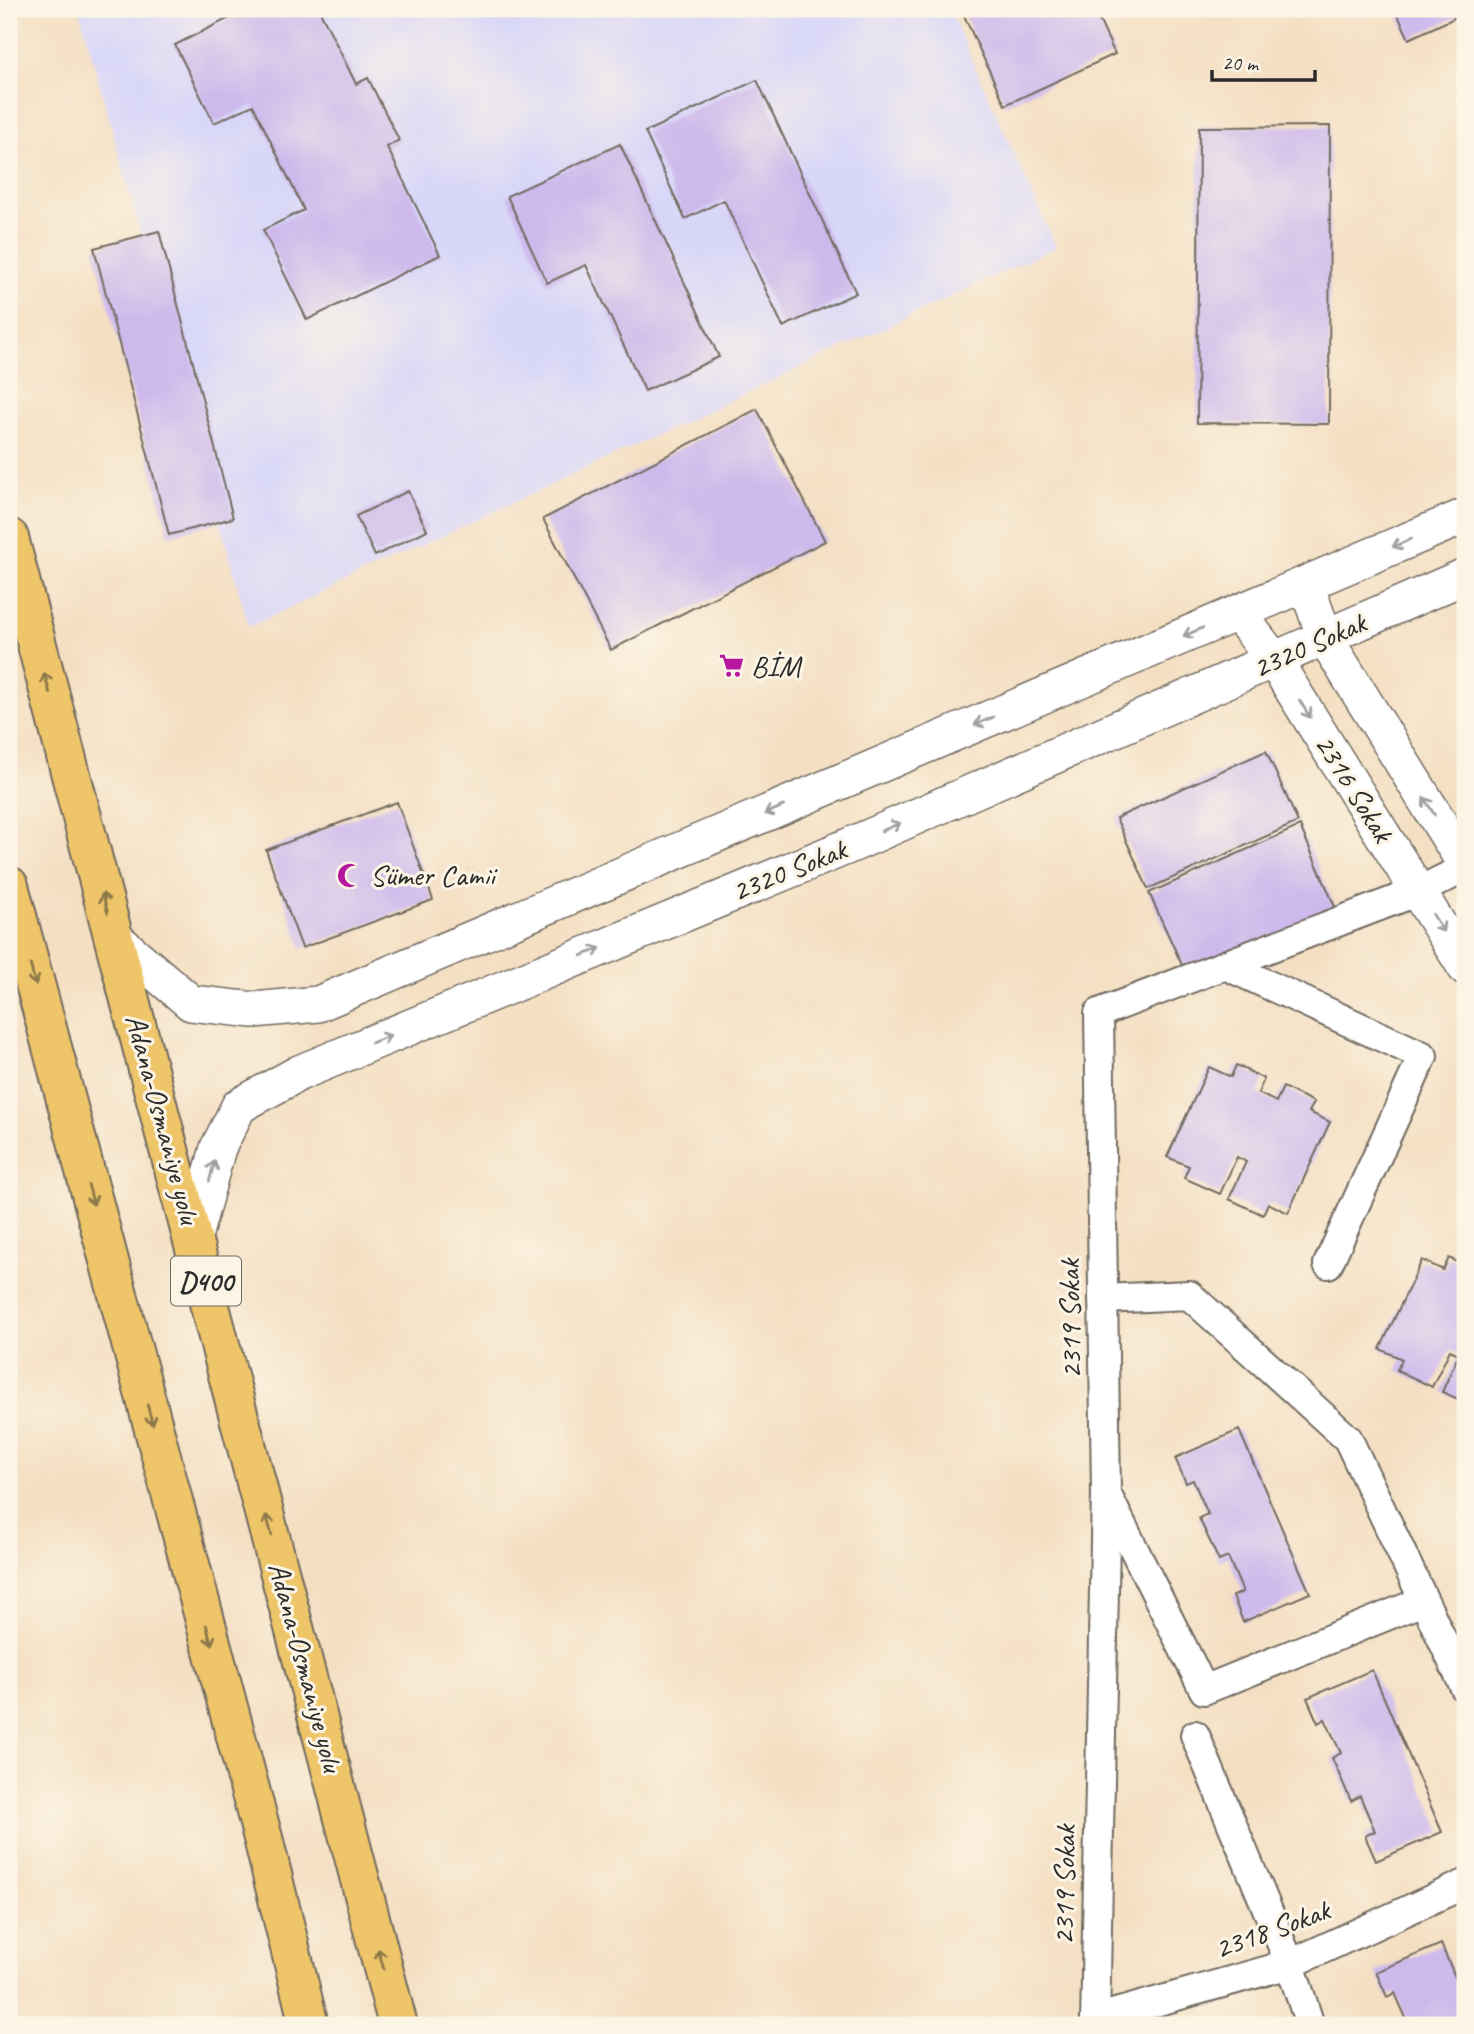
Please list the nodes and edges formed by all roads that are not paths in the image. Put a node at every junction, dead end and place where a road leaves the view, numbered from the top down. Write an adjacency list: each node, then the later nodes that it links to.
1 (1465, 516): 4 (street, 2320 Sokak, one-way to 4)
2 (9, 538): 11 (highway, Adana-Osmaniye yolu / D400, one-way to 2)
3 (1465, 576): 6 (street, 2320 Sokak)
4 (1306, 584): 5 (street, 2320 Sokak); 6 (street, 2316 Sokak)
5 (1238, 613): 7 (street, 2316 Sokak); 11 (street, 2320 Sokak, one-way to 11)
6 (1325, 638): 7 (street, 2320 Sokak); 8 (street, 2316 Sokak, one-way to 6)
7 (1274, 660): 10 (street, 2316 Sokak, one-way to 10); 14 (street, 2320 Sokak, one-way to 7)
8 (1465, 866): 10 (street, 2319 Sokak)
9 (9, 888): 24 (highway, one-way to 24)
10 (1419, 891): 12 (street, 2319 Sokak); 13 (street, 2316 Sokak, one-way to 13)
11 (115, 938): 14 (highway, Adana-Osmaniye yolu / D400)
12 (1225, 965): 15 (street); 16 (street, 2319 Sokak)
13 (1465, 967)
14 (194, 1237): 25 (highway, Adana-Osmaniye yolu / D400, one-way to 14)
15 (1328, 1264)
16 (1103, 1299): 17 (street, 2319 Sokak); 18 (street)
17 (1106, 1492): 18 (street); 23 (street, 2319 Sokak)
18 (1423, 1601): 19 (street)
19 (1465, 1688)
20 (1195, 1735): 22 (street)
21 (1465, 1884): 22 (street, 2318 Sokak)
22 (1290, 1964): 23 (street, 2318 Sokak); 26 (street)
23 (1095, 2022)
24 (309, 2025)
25 (398, 2025)
26 (1310, 2025)

